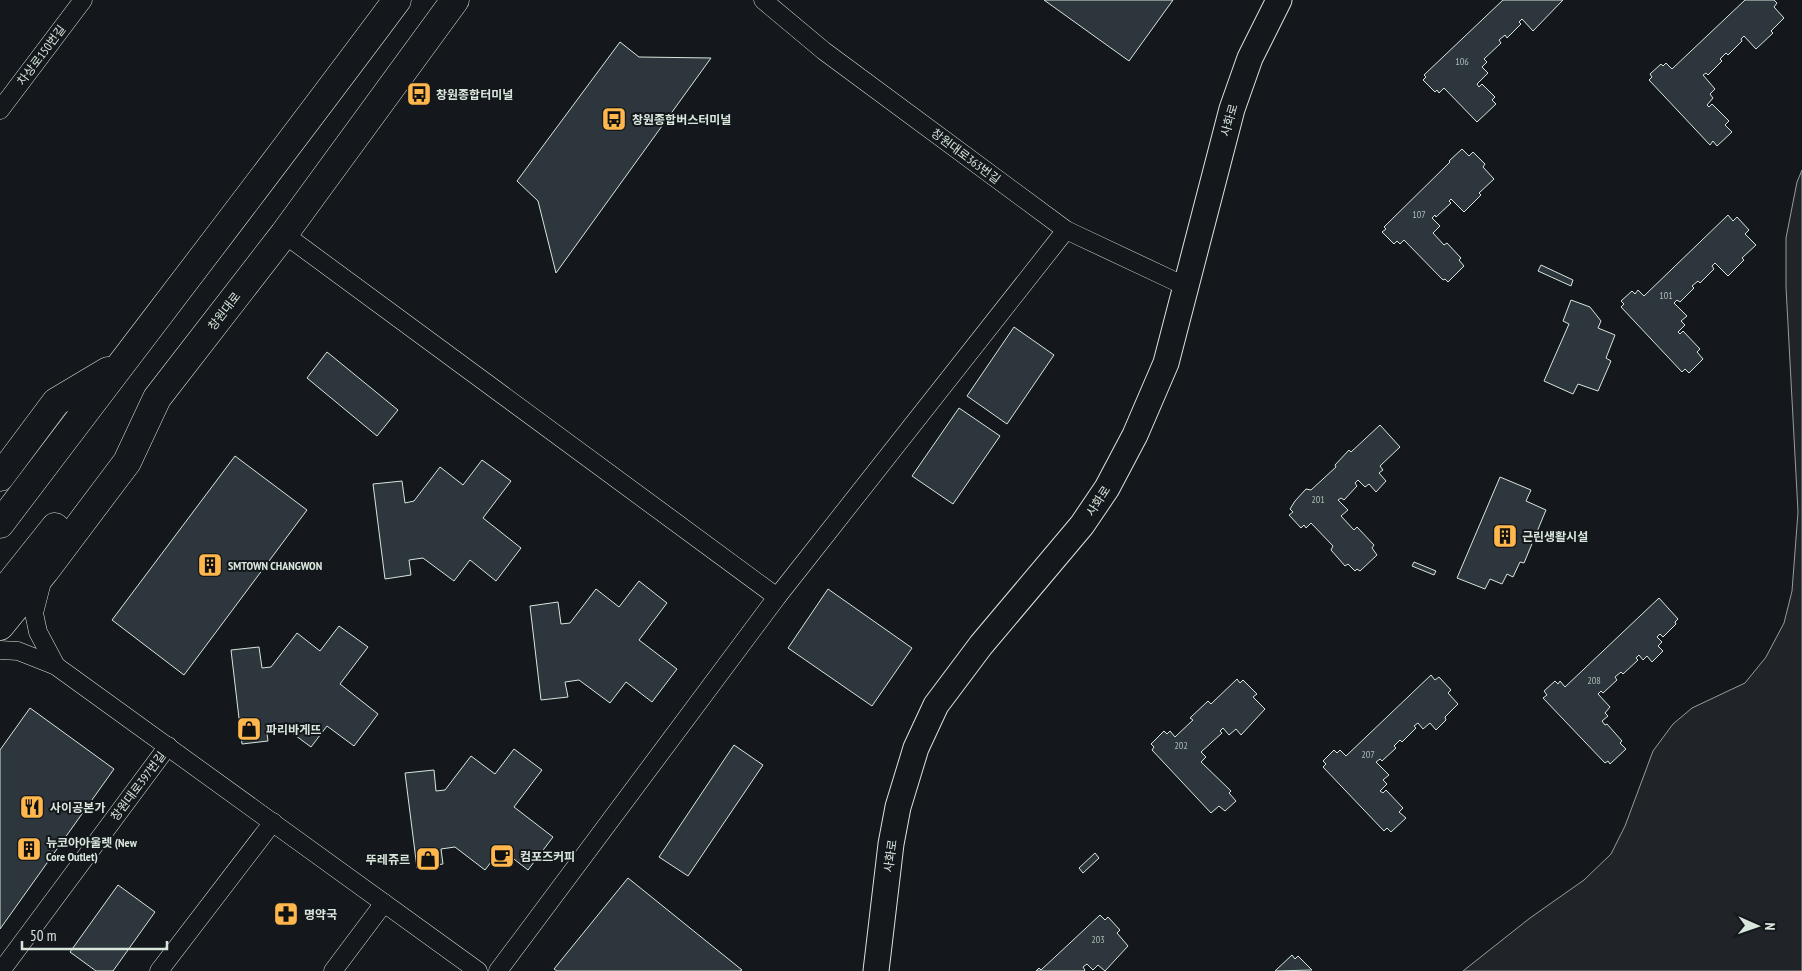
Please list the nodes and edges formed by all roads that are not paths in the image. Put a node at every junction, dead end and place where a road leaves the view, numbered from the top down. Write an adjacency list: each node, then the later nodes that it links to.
1 (83, 0): 6 (street, 차상로150번길)
2 (397, 0): 10 (main road)
3 (455, 0): 8 (main road, 창원대로)
4 (763, 0): 7 (street, 창원대로363번길)
5 (1279, 0): 9 (main road, 사화로)
6 (0, 110)
7 (1066, 230): 9 (street, 창원대로363번길); 16 (street)
8 (284, 234): 11 (main road, 창원대로); 16 (street)
9 (1185, 286): 28 (main road, 사화로)
10 (120, 364): 12 (main road); 13 (main road)
11 (157, 398): 14 (main road, 창원대로); 15 (main road)
12 (0, 477)
13 (0, 524)
14 (45, 571): 17 (main road, 창원대로); 19 (street)
15 (0, 596)
16 (777, 597): 27 (street)
17 (0, 626)
18 (0, 650): 19 (street)
19 (56, 666): 20 (street, 창원대로397번길)
20 (168, 746): 21 (street, 창원대로397번길); 23 (street, 창원대로397번길)
21 (273, 822): 22 (street, 창원대로397번길); 24 (street)
22 (384, 903): 25 (street); 26 (street, 창원대로397번길)
23 (1, 971)
24 (159, 971)
25 (333, 971)
26 (478, 971)
27 (498, 971)
28 (876, 971)

